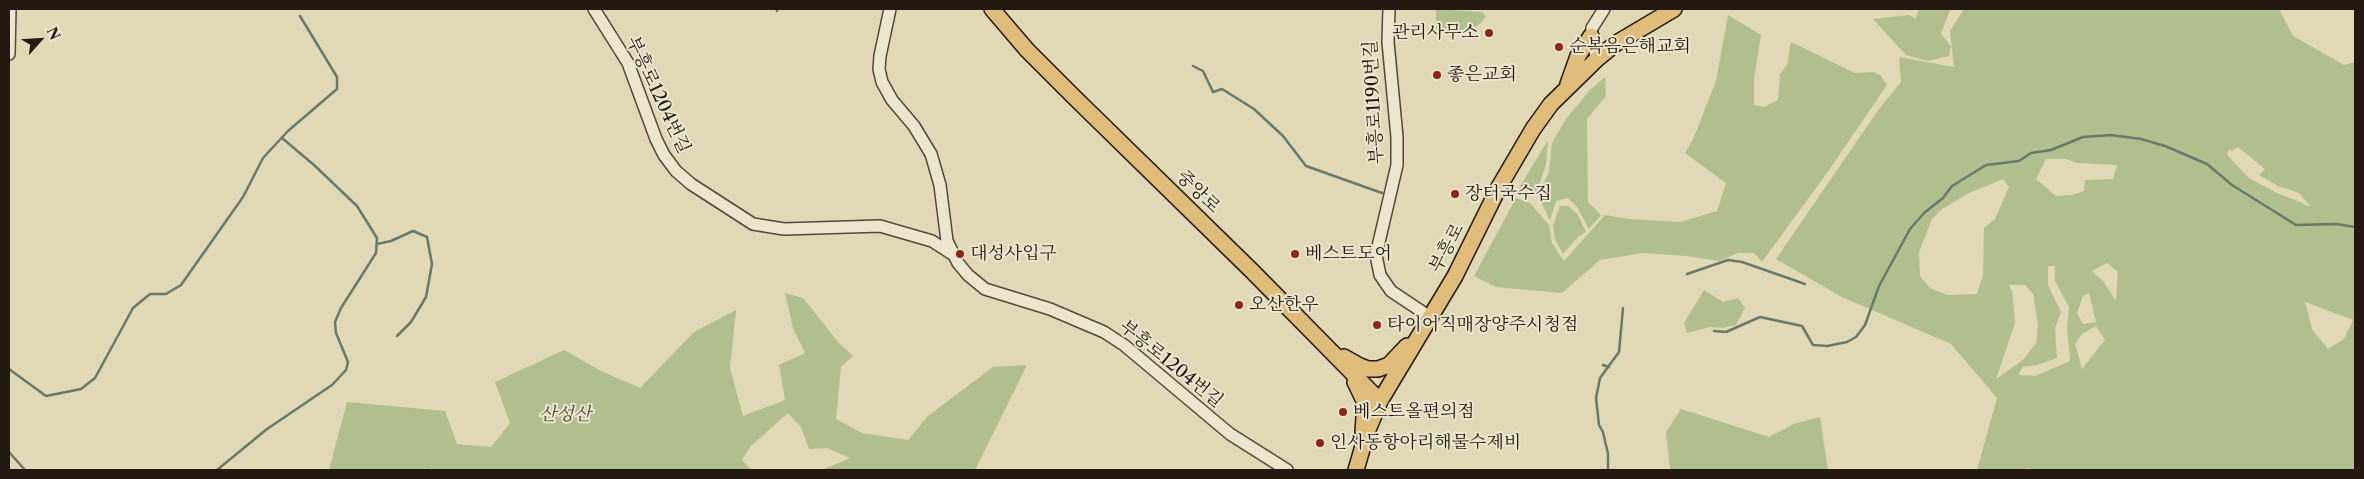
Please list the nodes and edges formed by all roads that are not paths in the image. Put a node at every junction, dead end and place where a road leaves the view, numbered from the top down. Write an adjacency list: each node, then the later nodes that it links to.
1 (10, 9): 9 (street)
2 (594, 9): 12 (street, 부흥로1204번길)
3 (890, 9): 12 (street, 부흥로1204번길)
4 (992, 9): 14 (main road, 중앙로)
5 (1389, 9): 13 (street, 부흥로1190번길)
6 (1604, 9): 8 (street)
7 (1674, 9): 10 (main road, 부흥로)
8 (1591, 36): 10 (street); 11 (main road)
9 (9, 54)
10 (1598, 59): 11 (main road, 부흥로)
11 (1566, 90): 13 (main road, 부흥로)
12 (952, 254): 19 (street, 부흥로1204번길)
13 (1430, 317): 15 (main road, 부흥로)
14 (1306, 325): 15 (main road); 16 (main road, 중앙로)
15 (1422, 331): 17 (main road, 부흥로)
16 (1336, 357): 17 (main road, 중앙로); 18 (main road)
17 (1380, 401): 18 (main road, 부흥로)
18 (1362, 447): 20 (main road, 부흥로)
19 (1287, 470)
20 (1356, 470)

